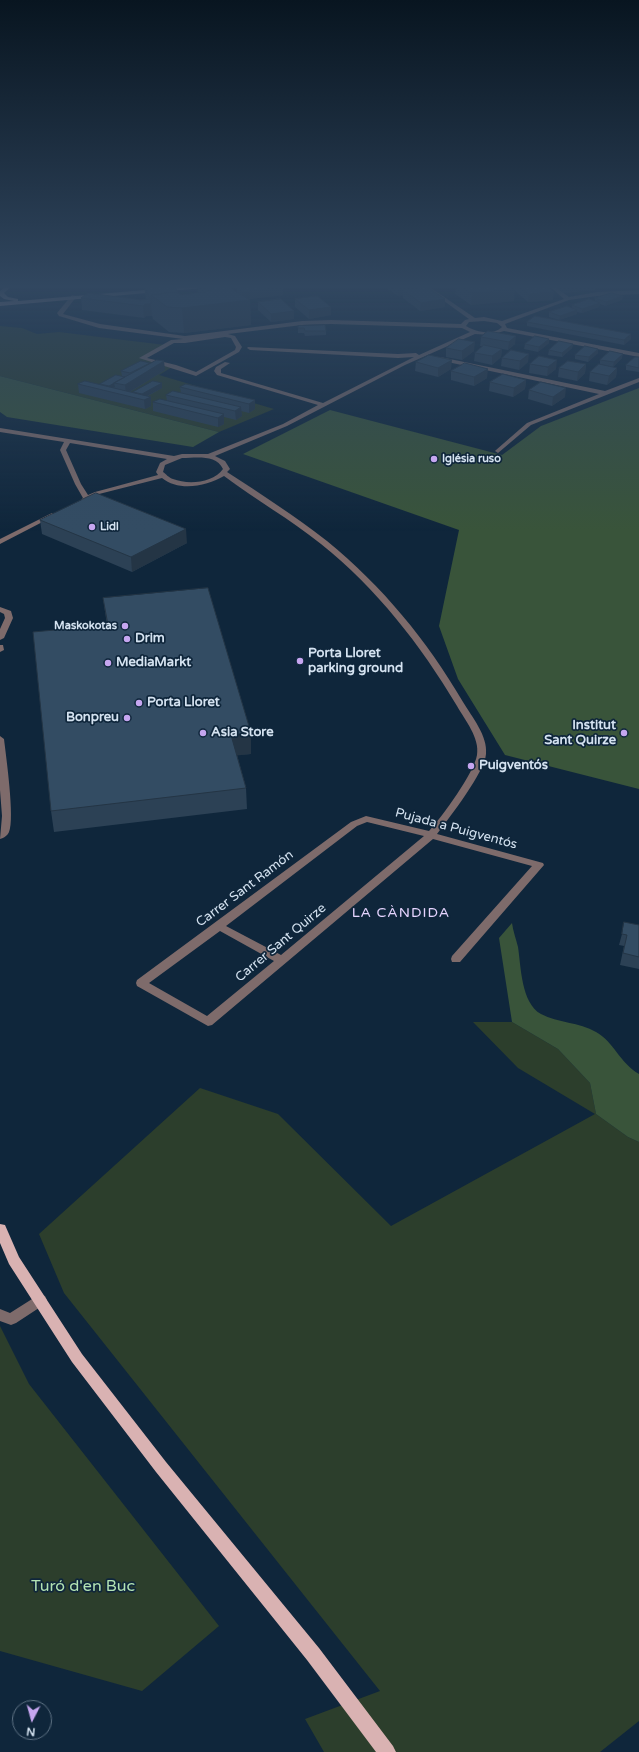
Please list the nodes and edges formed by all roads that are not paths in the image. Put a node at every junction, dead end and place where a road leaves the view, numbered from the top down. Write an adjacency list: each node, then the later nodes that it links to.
1 (179, 368): 2 (street)
2 (207, 368)
3 (218, 368): 8 (street)
4 (397, 368): 8 (street)
5 (483, 368): 7 (street)
6 (639, 380): 7 (street)
7 (604, 393): 11 (street)
8 (323, 405): 12 (street)
9 (0, 430): 10 (street)
10 (68, 440): 13 (street); 16 (street)
11 (498, 451)
12 (209, 456): 13 (street); 14 (street)
13 (174, 458): 15 (street)
14 (225, 474): 15 (street); 24 (street, Carrer Sant Quirze)
15 (162, 476): 16 (street)
16 (87, 498): 17 (street)
17 (74, 505)
18 (60, 511): 19 (street)
19 (0, 542)
20 (0, 609): 21 (street)
21 (0, 638)
22 (0, 739): 25 (street)
23 (366, 819): 24 (street, Pujada a Puigventós); 26 (street, Carrer Sant Ramón)
24 (431, 835): 27 (street, Pujada a Puigventós); 28 (street, Carrer Sant Quirze)
25 (0, 836)
26 (219, 926): 28 (street); 29 (street, Carrer Sant Ramón)
27 (456, 959)
28 (282, 960): 29 (street, Carrer Sant Quirze)
29 (141, 983)
30 (0, 1229): 31 (main road)
31 (40, 1300): 32 (street); 33 (main road)
32 (0, 1315)
33 (387, 1752)

